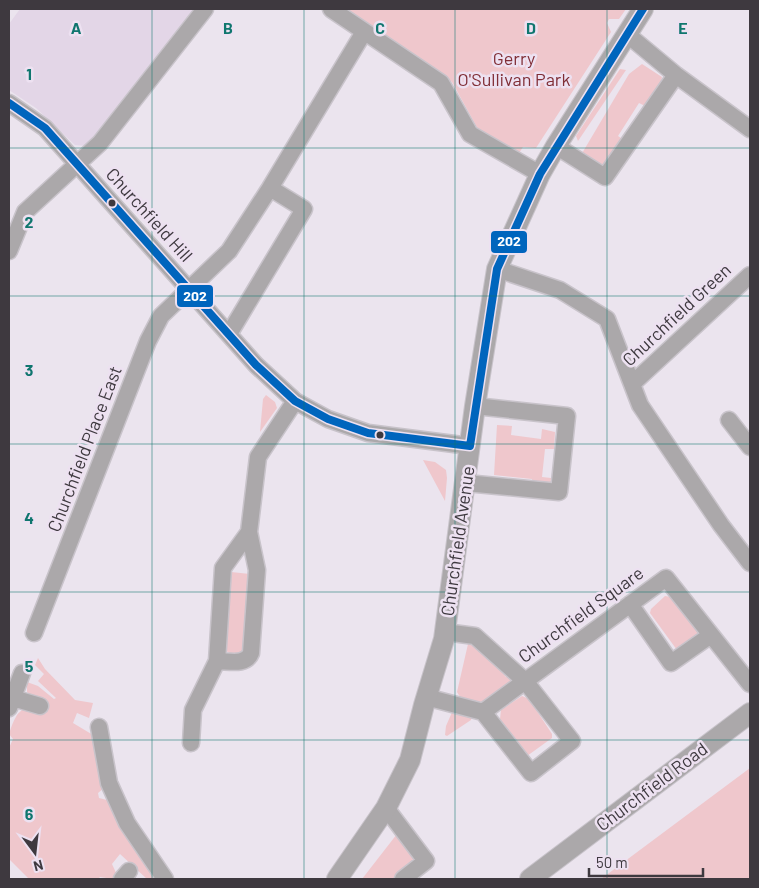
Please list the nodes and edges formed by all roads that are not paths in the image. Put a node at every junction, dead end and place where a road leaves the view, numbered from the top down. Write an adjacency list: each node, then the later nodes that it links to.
1 (205, 9): 10 (street)
2 (332, 9): 4 (street)
3 (643, 9): 5 (street, Churchfield Avenue)
4 (364, 32): 11 (street); 12 (street, Churchfield Place East)
5 (628, 35): 6 (street); 9 (street, Churchfield Avenue)
6 (676, 75): 8 (street); 9 (street)
7 (9, 103): 10 (street, Churchfield Hill)
8 (750, 129)
9 (556, 146): 11 (street, Churchfield Avenue)
10 (78, 165): 13 (street); 16 (street, Churchfield Hill)
11 (540, 174): 14 (street, Churchfield Avenue)
12 (270, 188): 16 (street, Churchfield Place East); 17 (street)
13 (9, 251)
14 (497, 269): 18 (street); 20 (street, Churchfield Avenue)
15 (750, 275): 18 (street, Churchfield Green)
16 (190, 290): 17 (street, Churchfield Hill); 29 (street, Churchfield Place East)
17 (229, 334): 19 (street, Churchfield Hill)
18 (632, 384): 26 (street)
19 (295, 401): 22 (street, Churchfield Hill); 25 (street)
20 (475, 406): 22 (street, Churchfield Avenue); 24 (street)
21 (729, 420): 23 (street)
22 (470, 446): 24 (street, Churchfield Avenue)
23 (750, 447)
24 (466, 483): 28 (street, Churchfield Avenue)
25 (249, 532): 31 (street); 31 (street)
26 (750, 563)
27 (630, 604): 30 (street, Churchfield Square); 30 (street); 33 (street, Churchfield Square)
28 (445, 632): 33 (street); 35 (street, Churchfield Avenue)
29 (34, 634)
30 (711, 635): 34 (street, Churchfield Square)
31 (217, 660): 41 (street)
32 (22, 673): 36 (street)
33 (526, 682): 38 (street, Churchfield Square); 38 (street)
34 (750, 684)
35 (426, 698): 38 (street); 42 (street, Churchfield Avenue)
36 (11, 703): 37 (street)
37 (40, 706)
38 (484, 712)
39 (750, 712): 46 (street, Churchfield Road)
40 (99, 727): 43 (street)
41 (191, 743)
42 (386, 808): 44 (street, Churchfield Avenue); 45 (street)
43 (165, 879)
44 (337, 879)
45 (403, 879)
46 (530, 879)

